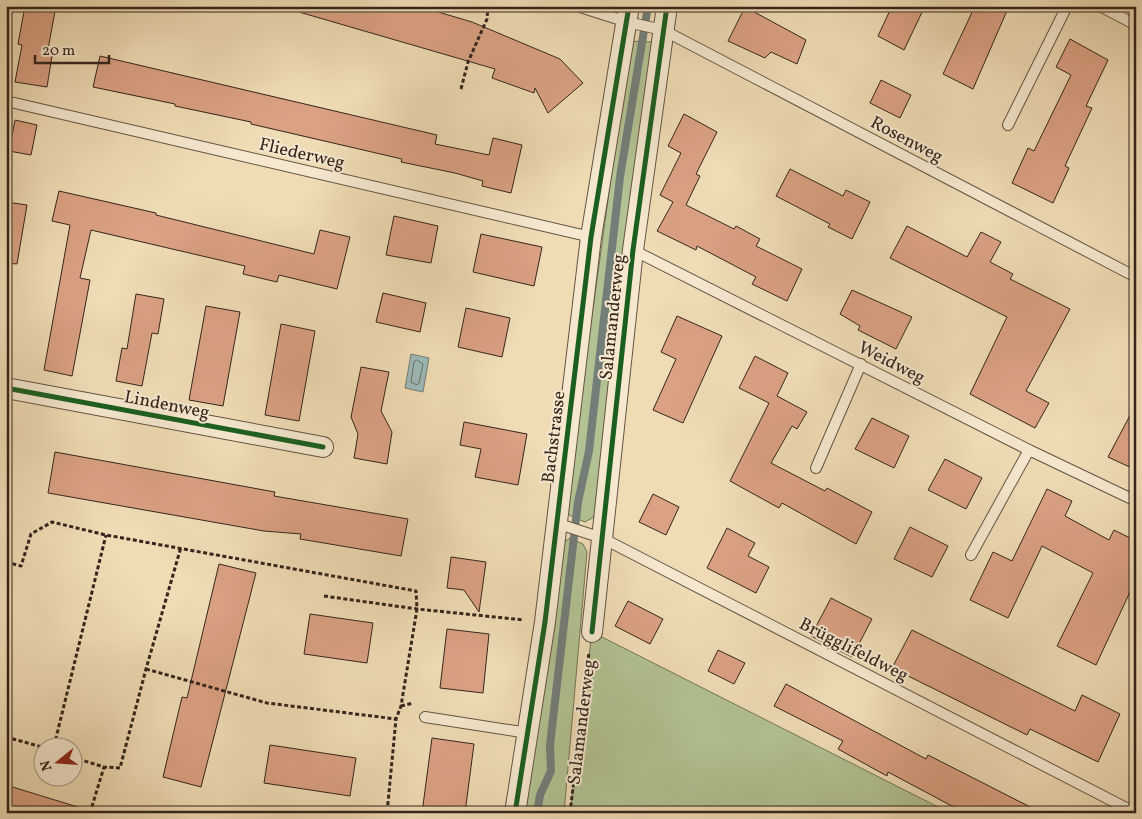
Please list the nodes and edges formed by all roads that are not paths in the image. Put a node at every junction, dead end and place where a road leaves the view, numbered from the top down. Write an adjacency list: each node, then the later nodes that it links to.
1 (577, 6): 5 (lane, Rosenweg)
2 (667, 6): 7 (street, Salamanderweg)
3 (1067, 6): 9 (lane)
4 (1100, 6): 6 (lane)
5 (628, 14): 7 (lane, Rosenweg); 10 (street, Bachstrasse)
6 (1136, 25)
7 (662, 30): 11 (street, Salamanderweg); 12 (lane, Rosenweg)
8 (6, 102): 10 (lane, Fliederweg)
9 (1008, 124)
10 (591, 237): 19 (street, Bachstrasse)
11 (633, 250): 13 (lane, Weidweg); 20 (street, Salamanderweg)
12 (1136, 277)
13 (861, 364): 16 (lane, Weidweg); 17 (lane)
14 (6, 388): 15 (street, Lindenweg)
15 (323, 447)
16 (1029, 450): 18 (lane, Weidweg); 21 (lane)
17 (816, 468)
18 (1136, 501)
19 (560, 523): 20 (lane, Brügglifeldweg); 24 (street, Bachstrasse)
20 (597, 536): 22 (street, Salamanderweg); 26 (lane, Brügglifeldweg)
21 (971, 555)
22 (592, 632)
23 (426, 718): 24 (lane)
24 (528, 733): 27 (street, Bachstrasse)
25 (1136, 801): 26 (lane)
26 (1134, 812)
27 (516, 813)

